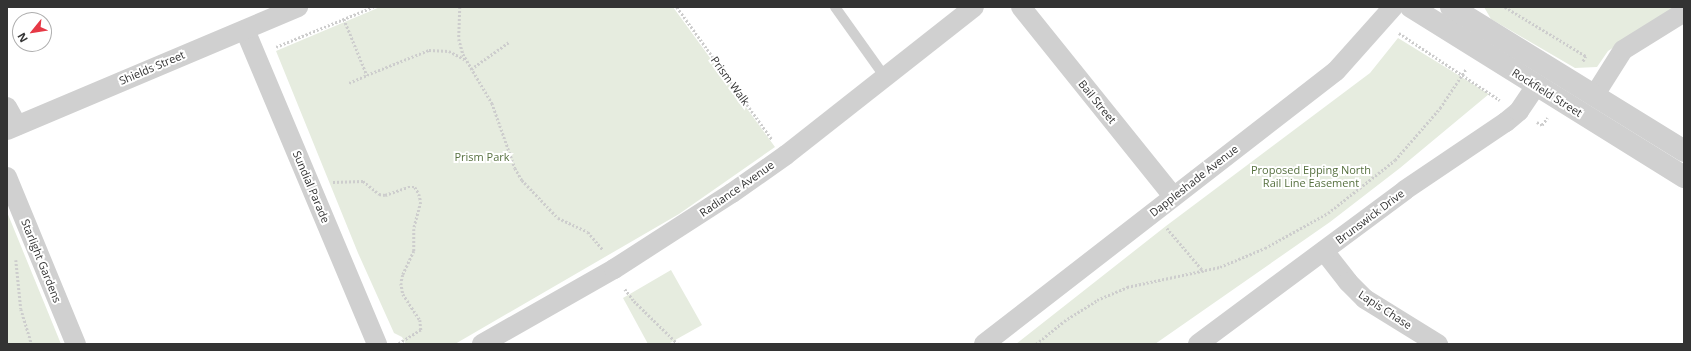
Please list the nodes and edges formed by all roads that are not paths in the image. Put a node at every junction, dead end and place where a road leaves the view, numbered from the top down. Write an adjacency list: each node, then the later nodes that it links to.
1 (835, 7): 12 (lane)
2 (974, 7): 12 (street, Radiance Avenue)
3 (1021, 7): 21 (street, Bail Street)
4 (1393, 7): 21 (street, Dappleshade Avenue)
5 (1411, 7): 9 (street, Rockfield Street)
6 (291, 8): 10 (street, Shields Street)
7 (1454, 8): 9 (street); 11 (street, Rockfield Street)
8 (1684, 12): 14 (street)
9 (1444, 28): 13 (street, Rockfield Street)
10 (245, 30): 17 (street, Shields Street); 24 (street, Sundial Parade)
11 (1548, 68): 13 (street); 14 (street, Rockfield Street)
12 (885, 77): 25 (street, Radiance Avenue)
13 (1536, 86): 16 (street, Rockfield Street); 22 (street, Brunswick Drive)
14 (1594, 96): 16 (street); 18 (street, Rockfield Street)
15 (7, 107): 17 (street)
16 (1585, 116): 20 (street, Rockfield Street)
17 (12, 127)
18 (1684, 151)
19 (7, 177): 23 (street, Starlight Gardens)
20 (1684, 177)
21 (1173, 196): 26 (street, Dappleshade Avenue)
22 (1324, 251): 27 (street, Brunswick Drive); 28 (street, Lapis Chase)
23 (76, 344)
24 (377, 344)
25 (482, 344)
26 (984, 344)
27 (1198, 344)
28 (1438, 344)

